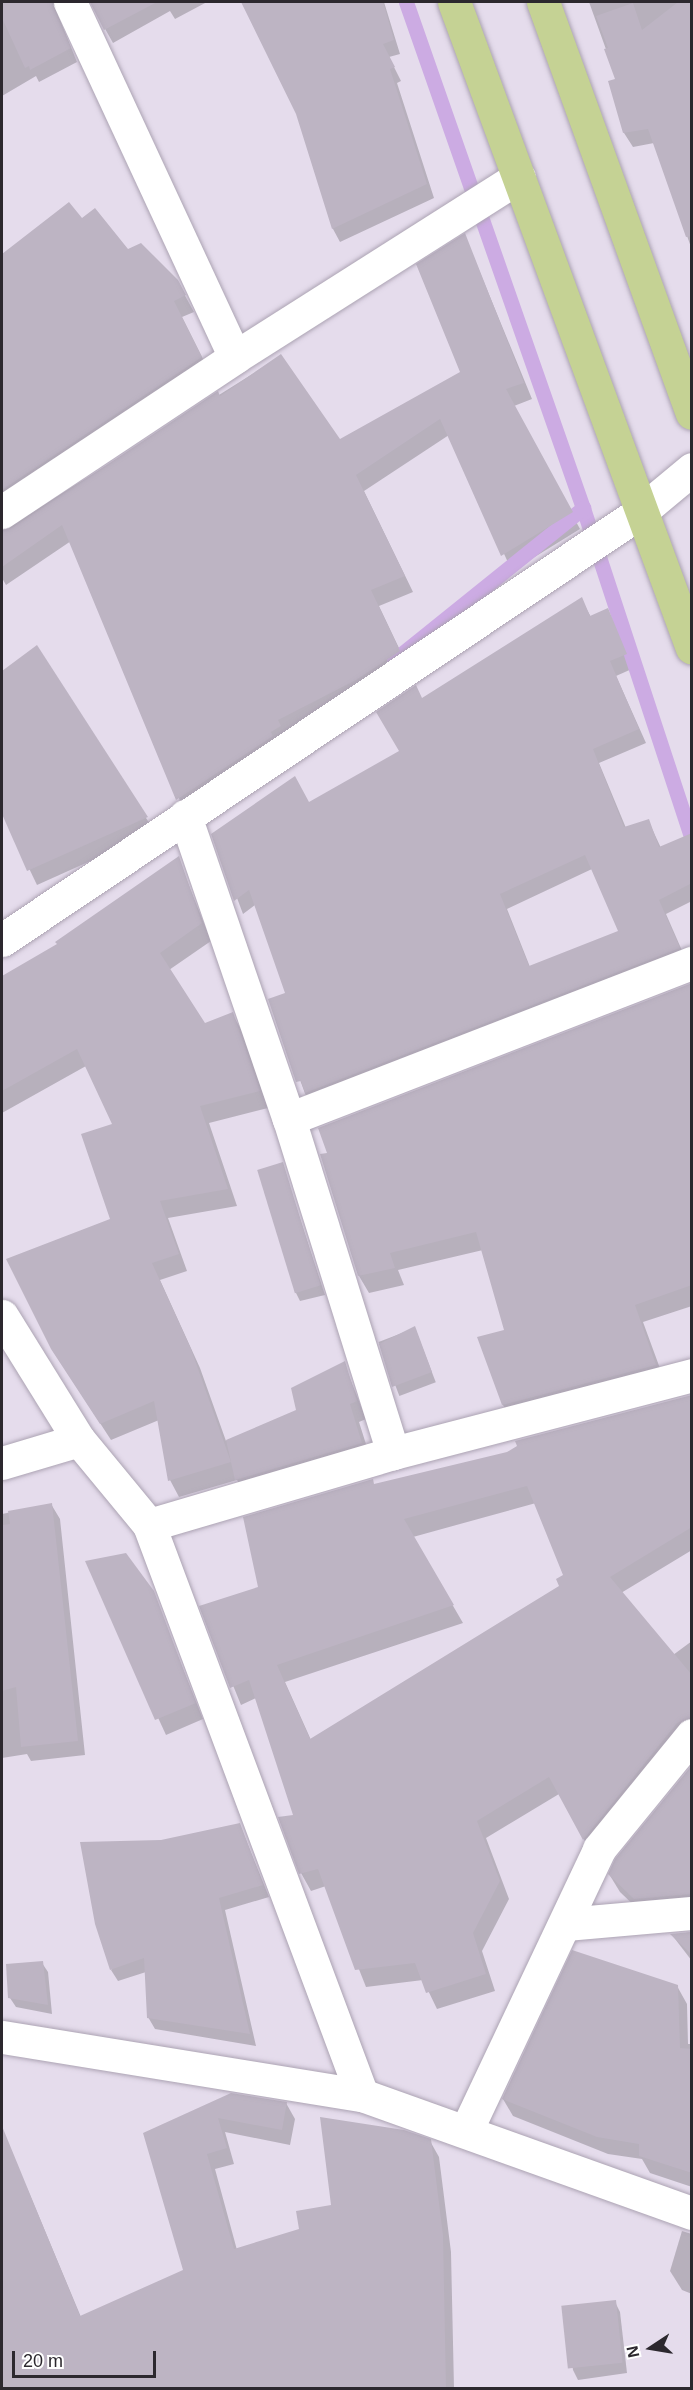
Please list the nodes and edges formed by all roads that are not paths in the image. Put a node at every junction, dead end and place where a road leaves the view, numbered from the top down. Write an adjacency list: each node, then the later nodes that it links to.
1 (70, 2): 5 (street)
2 (454, 2): 4 (main road)
3 (543, 2): 6 (main road)
4 (519, 177): 5 (street); 9 (main road)
5 (235, 357): 8 (street)
6 (692, 413)
7 (692, 469): 9 (street)
8 (2, 512)
9 (639, 513): 10 (main road); 11 (street)
10 (692, 648)
11 (184, 816): 12 (street); 14 (street)
12 (2, 940)
13 (692, 963): 14 (street)
14 (289, 1119): 18 (street)
15 (2, 1316): 17 (street)
16 (692, 1375): 18 (street)
17 (79, 1440): 19 (street); 20 (street)
18 (393, 1453): 20 (street)
19 (2, 1463)
20 (149, 1525): 25 (street)
21 (692, 1736): 23 (street)
22 (692, 1913): 23 (street)
23 (566, 1924): 26 (street)
24 (2, 2037): 25 (street)
25 (362, 2095): 26 (street)
26 (466, 2130): 27 (street)
27 (692, 2213)

